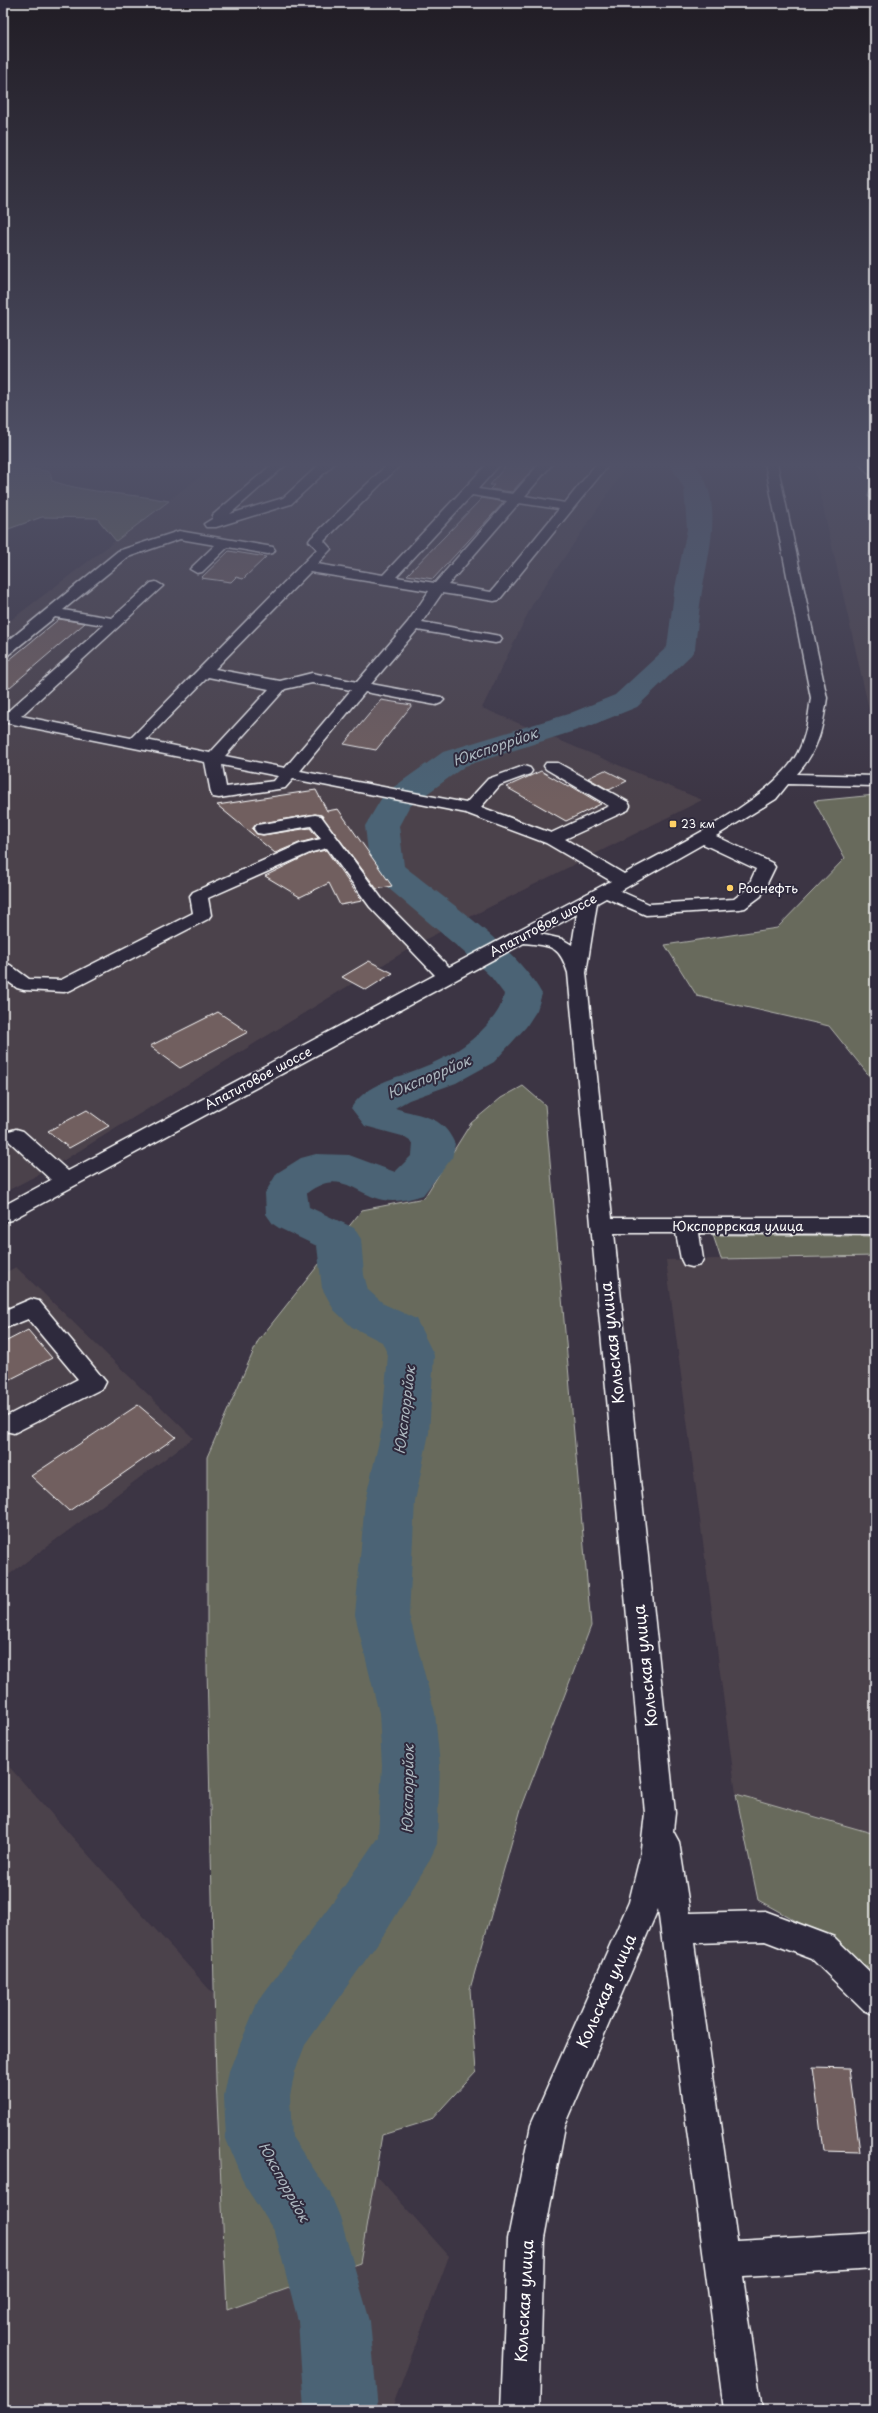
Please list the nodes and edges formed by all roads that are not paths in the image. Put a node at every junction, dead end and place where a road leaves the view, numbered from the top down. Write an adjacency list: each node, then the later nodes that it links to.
1 (96, 576): 11 (street)
2 (299, 576): 16 (street)
3 (359, 576): 8 (street)
4 (390, 576): 8 (street)
5 (449, 576): 10 (street)
6 (512, 576): 10 (street)
7 (794, 576): 26 (street, Апатитовое шоссе)
8 (386, 580): 10 (street)
9 (156, 586): 12 (street)
10 (438, 588): 13 (street)
11 (52, 612): 12 (street); 15 (street)
12 (115, 623): 20 (street)
13 (413, 625): 14 (street); 18 (street)
14 (494, 639)
15 (3, 652)
16 (205, 672): 17 (street); 21 (street)
17 (280, 686): 18 (street); 22 (street)
18 (361, 687): 19 (street); 25 (street)
19 (436, 700)
20 (6, 718): 21 (street)
21 (135, 744): 22 (street)
22 (213, 759): 25 (street); 25 (street)
23 (552, 766): 31 (street)
24 (524, 771): 28 (street)
25 (288, 774): 28 (street)
26 (786, 779): 27 (street); 30 (street, Апатитовое шоссе)
27 (875, 781)
28 (468, 809): 31 (street)
29 (263, 829): 32 (street)
30 (703, 837): 33 (street, Апатитовое шоссе); 34 (street)
31 (552, 839): 33 (street)
32 (332, 842): 37 (street); 39 (street)
33 (624, 881): 34 (street, Апатитовое шоссе)
34 (606, 891): 35 (street, Апатитовое шоссе)
35 (588, 901): 36 (street, Апатитовое шоссе); 38 (street, Кольская улица)
36 (514, 940): 38 (street); 39 (street, Апатитовое шоссе)
37 (3, 969)
38 (577, 973): 43 (street, Кольская улица)
39 (448, 977): 41 (street, Апатитовое шоссе)
40 (16, 1136): 41 (street)
41 (66, 1181): 42 (street, Апатитовое шоссе)
42 (3, 1215)
43 (600, 1225): 44 (street, Юкспоррская улица); 49 (street, Кольская улица)
44 (686, 1225): 45 (street, Юкспоррская улица); 46 (street)
45 (875, 1226)
46 (692, 1259)
47 (3, 1321): 48 (street)
48 (14, 1424)
49 (660, 1813): 50 (street); 54 (street, Кольская улица)
50 (676, 1929): 51 (street); 53 (street)
51 (875, 1999)
52 (875, 2251): 53 (street)
53 (723, 2260): 55 (street)
54 (520, 2410)
55 (743, 2410)

